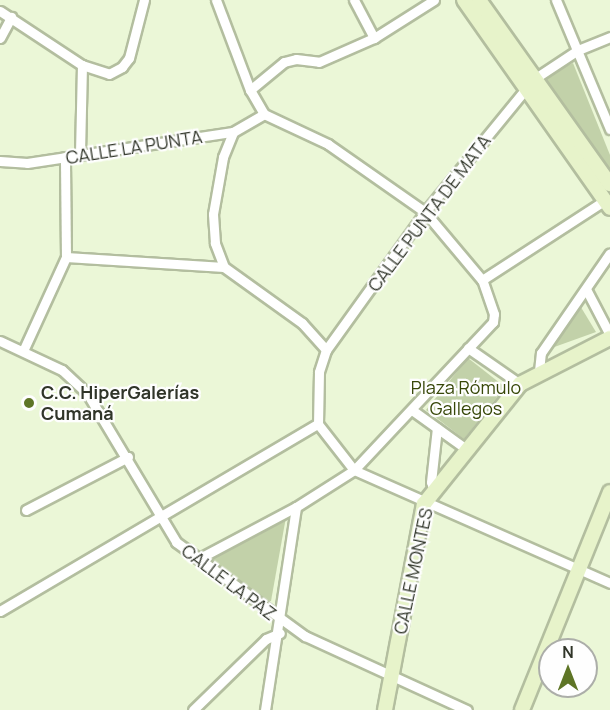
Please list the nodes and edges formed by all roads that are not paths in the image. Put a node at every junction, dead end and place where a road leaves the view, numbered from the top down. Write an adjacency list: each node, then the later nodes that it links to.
1 (144, 0): 14 (street)
2 (216, 0): 16 (street)
3 (354, 0): 12 (street)
4 (434, 0): 12 (street)
5 (464, 0): 17 (street)
6 (479, 0): 15 (street)
7 (556, 0): 13 (street)
8 (0, 11): 9 (street)
9 (11, 17): 11 (street); 14 (street)
10 (610, 36): 13 (street)
11 (0, 38)
12 (374, 38): 16 (street)
13 (578, 50): 15 (street); 19 (street)
14 (82, 65): 21 (street)
15 (534, 78): 17 (street, CALLE PUNTA DE MATA); 24 (street)
16 (250, 90): 18 (street)
17 (525, 90): 25 (street); 26 (street, CALLE PUNTA DE MATA)
18 (264, 114): 20 (street, CALLE LA PUNTA); 26 (street)
19 (610, 129)
20 (233, 132): 21 (street, CALLE LA PUNTA); 29 (street)
21 (80, 153): 22 (street, CALLE LA PUNTA)
22 (65, 157): 23 (street, CALLE LA PUNTA); 28 (street)
23 (0, 161)
24 (610, 184)
25 (608, 204): 30 (street)
26 (425, 212): 30 (street); 35 (street, CALLE PUNTA DE MATA)
27 (610, 253): 31 (street)
28 (66, 256): 29 (street); 36 (street)
29 (224, 267): 35 (street)
30 (482, 280): 34 (street)
31 (586, 289): 32 (street); 37 (street)
32 (610, 337): 37 (street, CALLE MONTES)
33 (0, 341): 36 (street, CALLE LA PAZ)
34 (468, 348): 38 (street); 39 (street)
35 (326, 350): 40 (street)
36 (23, 351): 43 (street, CALLE LA PAZ)
37 (539, 371): 38 (street, CALLE MONTES)
38 (520, 384): 42 (street, CALLE MONTES)
39 (412, 410): 41 (street); 44 (street)
40 (318, 424): 44 (street); 50 (street)
41 (437, 428): 42 (street); 45 (street)
42 (466, 449): 45 (street, CALLE MONTES)
43 (128, 457): 49 (street); 50 (street, CALLE LA PAZ)
44 (354, 470): 47 (street); 48 (street)
45 (434, 491): 47 (street, CALLE MONTES)
46 (610, 492): 52 (street)
47 (424, 504): 52 (street); 57 (street, CALLE MONTES)
48 (296, 507): 51 (street); 55 (street)
49 (26, 510)
50 (164, 516): 51 (street, CALLE LA PAZ); 54 (street)
51 (198, 559): 55 (street, CALLE LA PAZ)
52 (578, 569): 53 (street); 62 (street)
53 (610, 584)
54 (0, 611)
55 (281, 621): 56 (street); 57 (street, CALLE LA PAZ)
56 (280, 633): 58 (street); 59 (street)
57 (392, 674): 60 (street, CALLE MONTES); 61 (street, CALLE LA PAZ)
58 (193, 710)
59 (265, 710)
60 (385, 710)
61 (467, 710)
62 (522, 710)

